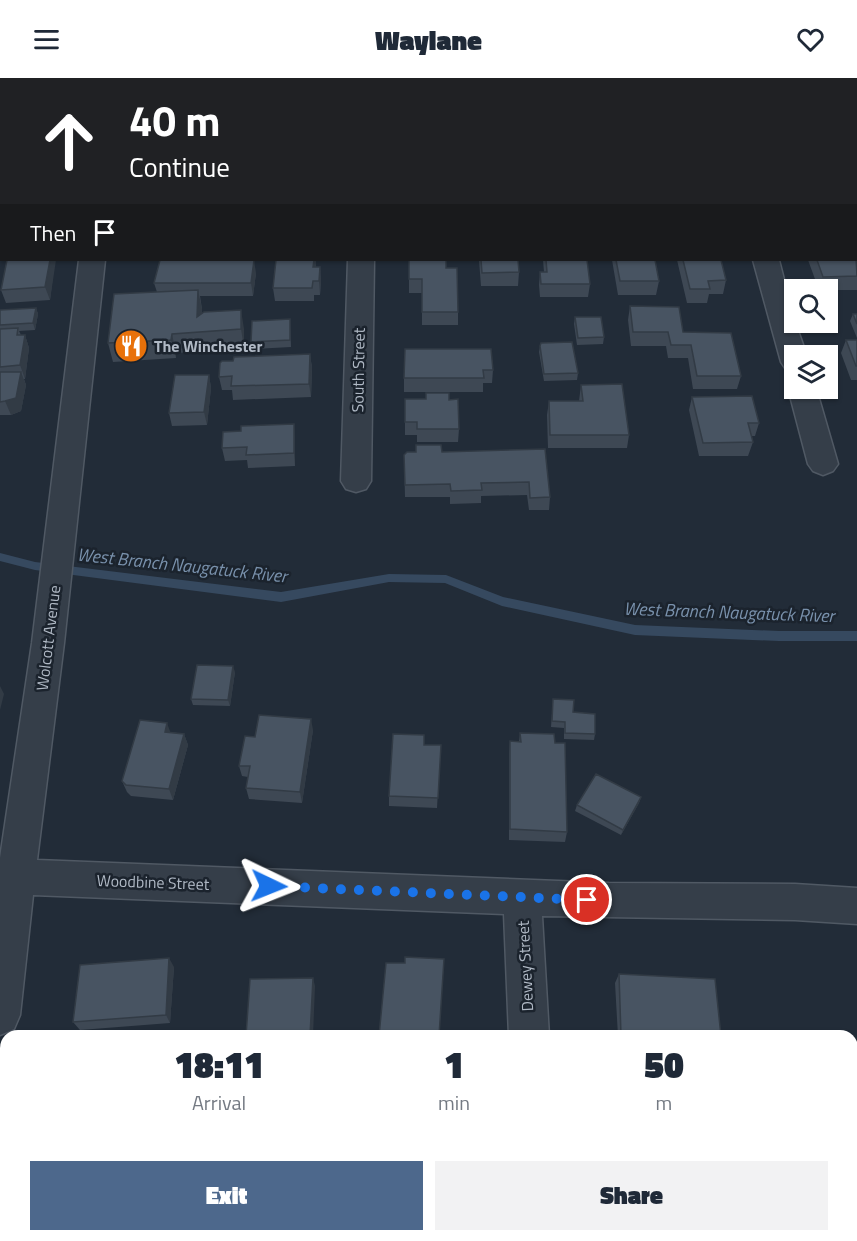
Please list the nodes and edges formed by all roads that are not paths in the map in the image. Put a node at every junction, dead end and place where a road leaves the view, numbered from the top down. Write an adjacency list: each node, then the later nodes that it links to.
1 (92, 261): 8 (street, Wolcott Avenue)
2 (361, 261): 7 (street, South Street)
3 (766, 261): 4 (street)
4 (790, 345)
5 (805, 399): 6 (street)
6 (824, 464)
7 (356, 481)
8 (8, 876): 9 (street, Woodbine Street); 11 (street, Wolcott Avenue)
9 (522, 896): 10 (street, Woodbine Street); 12 (street, Dewey Street)
10 (857, 906)
11 (0, 1015)
12 (529, 1030)

